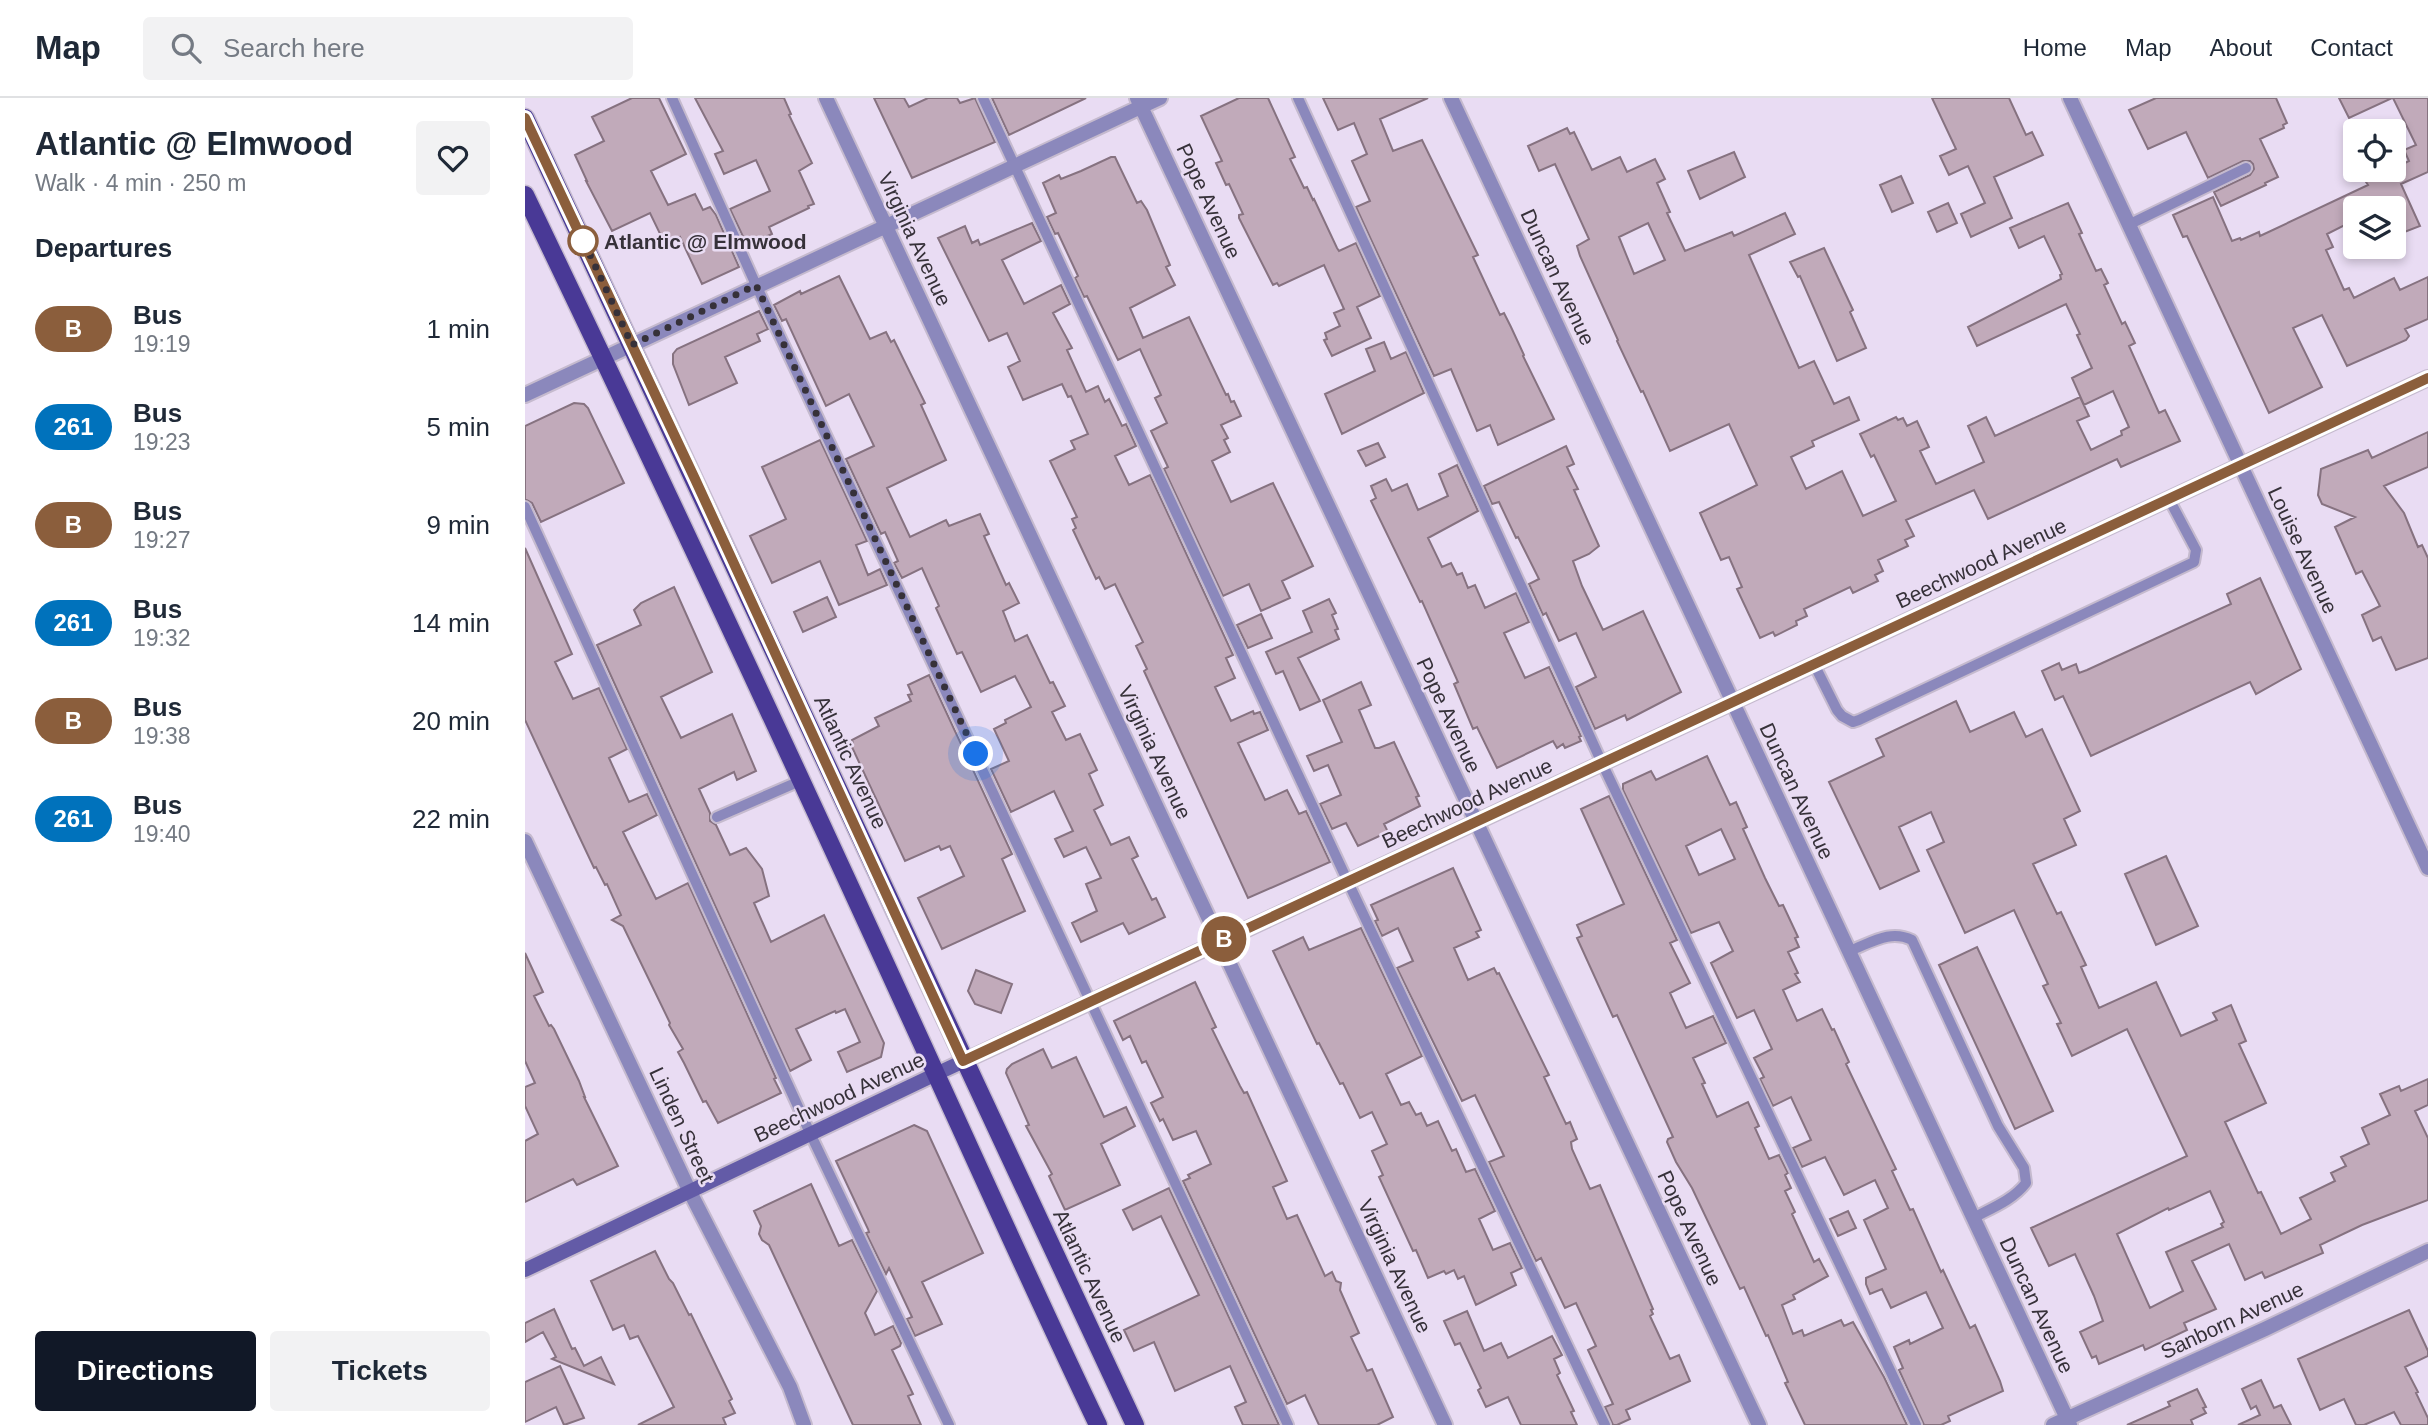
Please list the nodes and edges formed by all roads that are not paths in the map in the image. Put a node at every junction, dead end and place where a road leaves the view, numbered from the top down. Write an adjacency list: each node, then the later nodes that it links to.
1 (672, 98): 15 (lane)
2 (826, 98): 14 (street, Virginia Avenue)
3 (983, 98): 10 (lane)
4 (1160, 98): 8 (street)
5 (1298, 98): 25 (lane)
6 (1451, 98): 24 (street, Duncan Avenue)
7 (2070, 98): 13 (street, Louise Avenue)
8 (1139, 102): 10 (street); 28 (street, Pope Avenue)
9 (525, 118): 16 (main road, Atlantic Avenue)
10 (1015, 166): 14 (street); 31 (lane)
11 (2246, 168): 13 (lane)
12 (525, 195): 17 (main road)
13 (2129, 225): 20 (street, Louise Avenue)
14 (886, 226): 15 (street); 32 (street, Virginia Avenue)
15 (756, 285): 16 (street); 34 (lane)
16 (632, 345): 17 (street); 35 (main road, Atlantic Avenue)
17 (604, 358): 19 (street); 26 (main road)
18 (2428, 378): 20 (street, Beechwood Avenue)
19 (525, 395)
20 (2241, 466): 21 (street, Beechwood Avenue); 30 (street, Louise Avenue)
21 (2169, 499): 23 (street, Beechwood Avenue); 23 (lane)
22 (525, 507): 37 (lane)
23 (1814, 664): 24 (street, Beechwood Avenue)
24 (1733, 702): 25 (street, Beechwood Avenue); 33 (street, Duncan Avenue)
25 (1602, 763): 28 (street, Beechwood Avenue); 51 (lane)
26 (800, 781): 27 (lane); 36 (main road)
27 (717, 817)
28 (1475, 822): 31 (street, Beechwood Avenue); 50 (street, Pope Avenue)
29 (525, 841): 38 (street, Linden Street)
30 (2428, 868)
31 (1348, 882): 32 (street, Beechwood Avenue); 49 (lane)
32 (1220, 941): 34 (street, Beechwood Avenue); 48 (street, Virginia Avenue)
33 (1849, 951): 39 (street, Duncan Avenue); 39 (lane)
34 (1091, 1001): 35 (street, Beechwood Avenue); 47 (lane)
35 (963, 1061): 36 (street, Beechwood Avenue); 46 (main road, Atlantic Avenue)
36 (936, 1074): 37 (street, Beechwood Avenue); 45 (main road)
37 (810, 1133): 38 (street, Beechwood Avenue); 44 (lane)
38 (690, 1192): 41 (street, Beechwood Avenue); 43 (street, Linden Street)
39 (1973, 1218): 42 (street, Duncan Avenue)
40 (2428, 1251): 42 (street, Sanborn Avenue)
41 (525, 1270)
42 (2063, 1423)
43 (804, 1425)
44 (949, 1425)
45 (1098, 1425)
46 (1135, 1425)
47 (1288, 1425)
48 (1445, 1425)
49 (1605, 1425)
50 (1759, 1425)
51 (1916, 1425)

